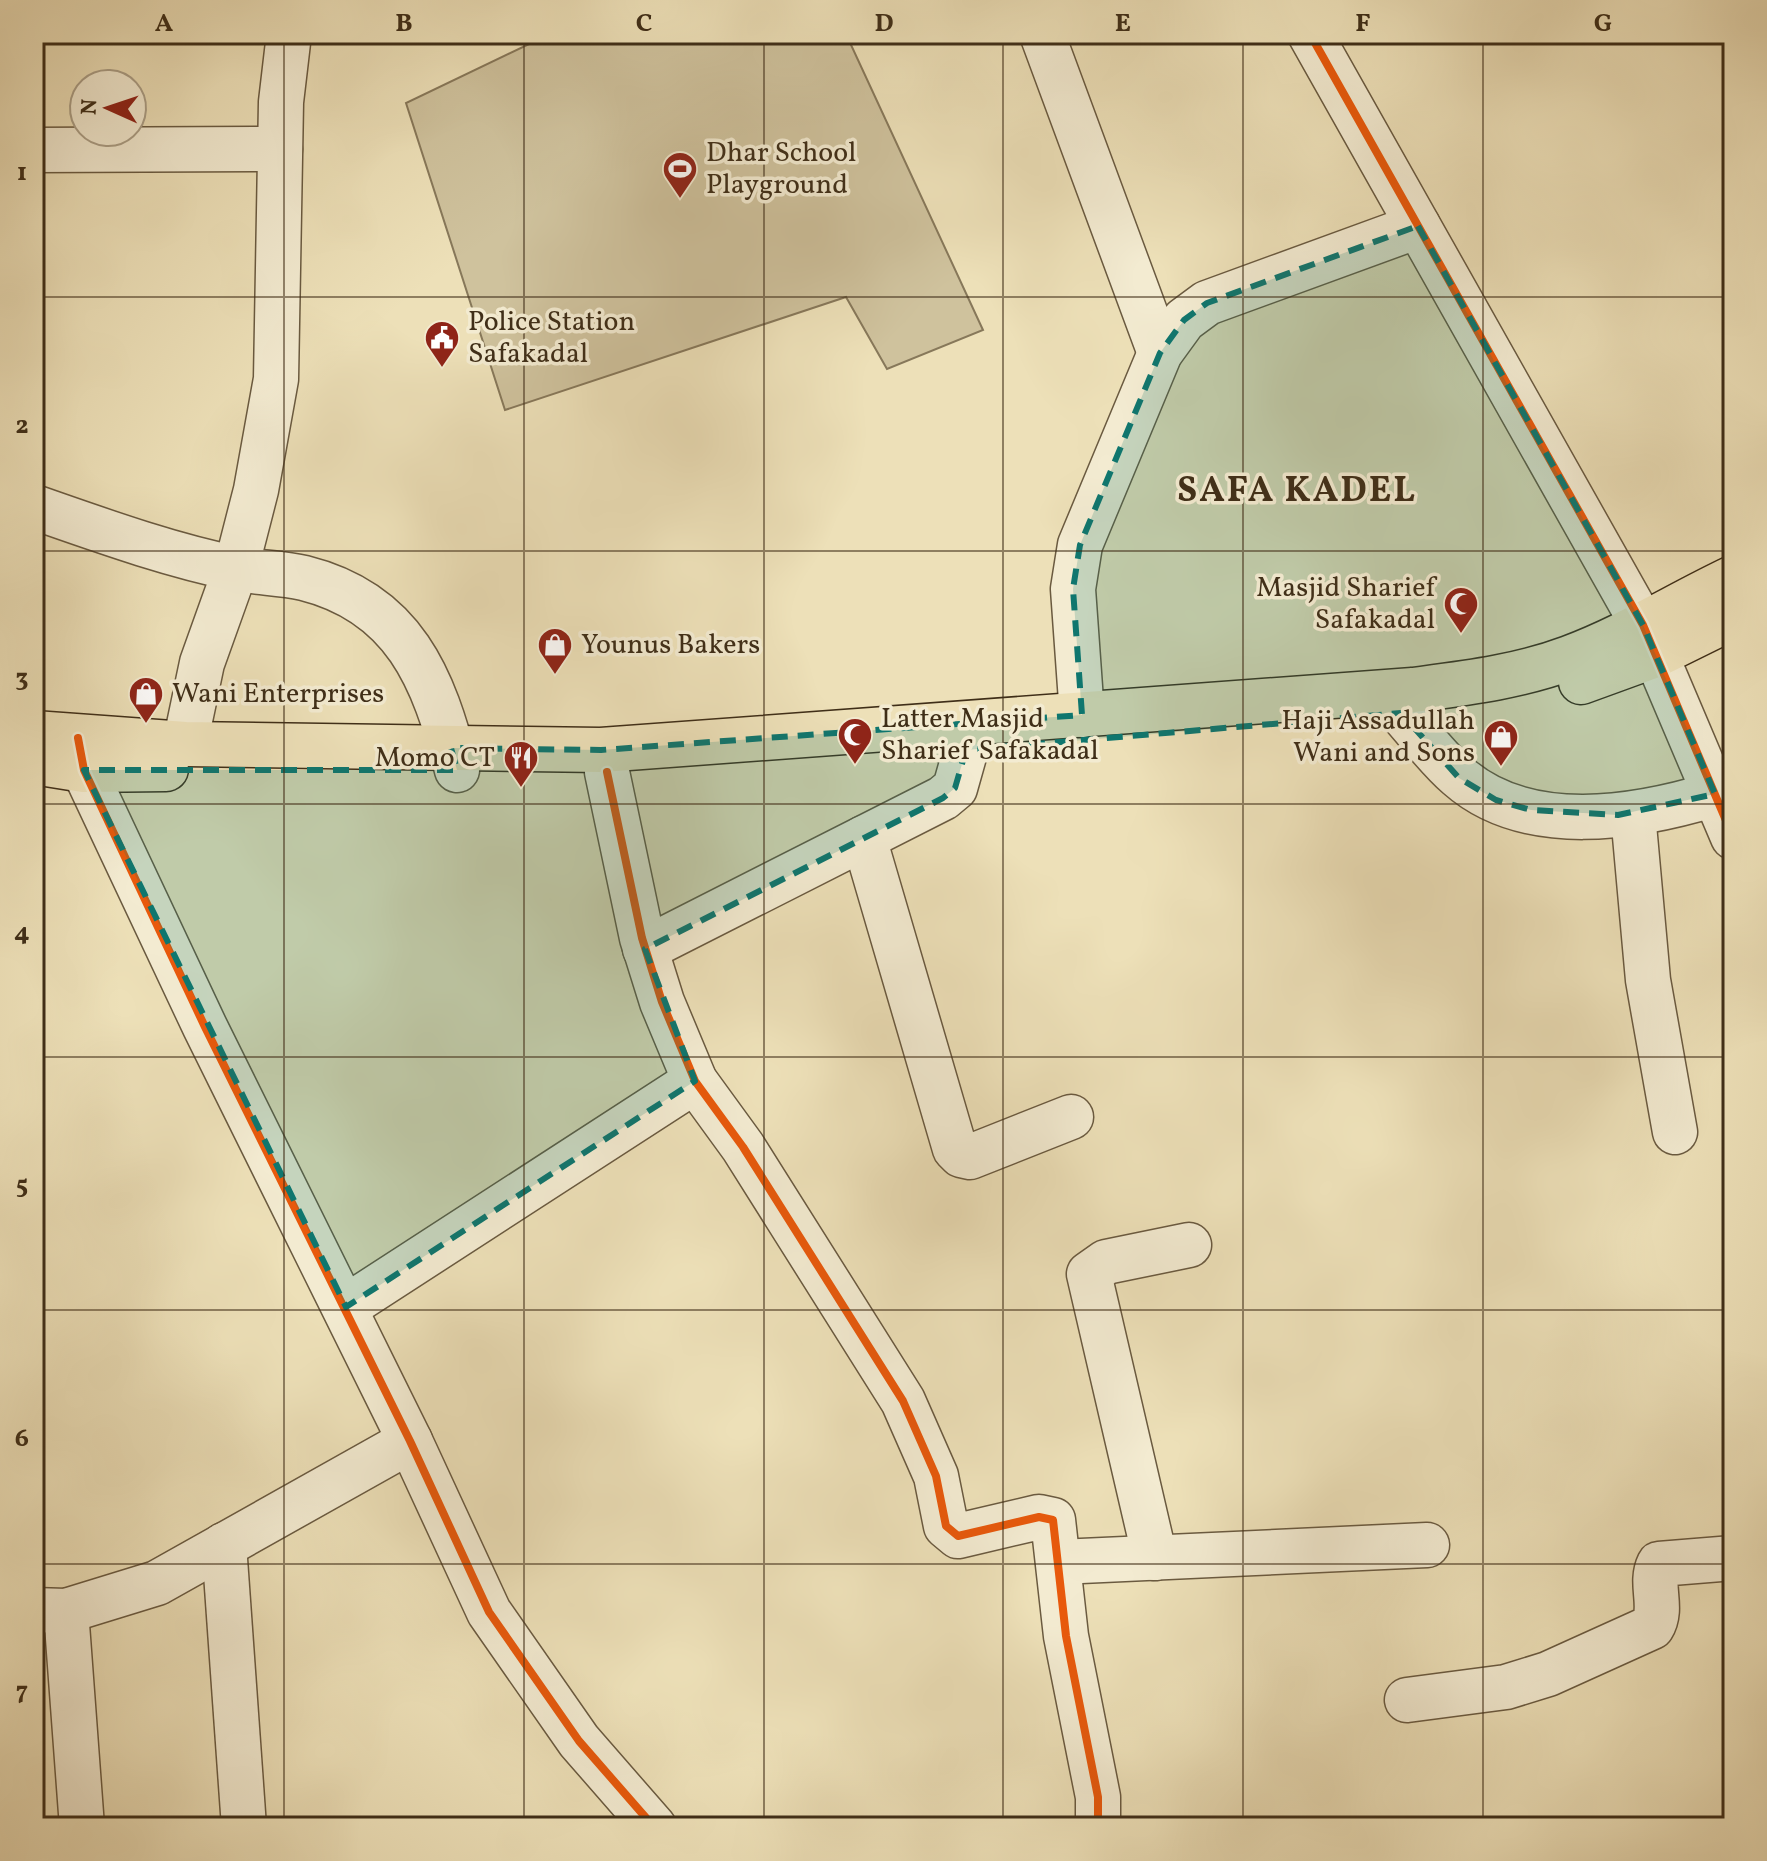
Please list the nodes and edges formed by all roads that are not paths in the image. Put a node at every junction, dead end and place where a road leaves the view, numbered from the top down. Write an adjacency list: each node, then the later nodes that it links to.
1 (289, 34): 4 (street)
2 (1042, 34): 7 (street)
3 (1310, 34): 6 (street)
4 (280, 149): 5 (street); 9 (street)
5 (34, 150)
6 (1418, 226): 7 (street); 12 (street)
7 (1160, 353): 14 (street)
8 (34, 507): 9 (street)
9 (236, 568): 16 (street); 19 (street)
10 (1733, 578): 12 (main road)
11 (1733, 617): 12 (main road)
12 (1650, 640): 13 (main road); 14 (main road); 22 (street)
13 (1401, 713): 17 (main road); 23 (street)
14 (1082, 715): 19 (main road)
15 (34, 733): 18 (main road)
16 (185, 744): 18 (main road); 19 (main road)
17 (966, 749): 21 (main road); 25 (street)
18 (81, 754): 19 (main road); 20 (main road); 31 (street)
19 (454, 759): 21 (main road)
20 (34, 762)
21 (607, 772): 26 (street)
22 (1715, 794): 23 (street); 24 (street)
23 (1633, 814): 29 (street)
24 (1733, 837)
25 (864, 838): 26 (street); 28 (street)
26 (645, 949): 27 (street)
27 (695, 1081): 31 (street); 37 (street)
28 (1071, 1117)
29 (1675, 1132)
30 (1189, 1245): 35 (street)
31 (346, 1307): 32 (street)
32 (410, 1441): 33 (street); 42 (street)
33 (224, 1545): 38 (street); 40 (street)
34 (1427, 1545): 35 (street)
35 (1155, 1558): 37 (street)
36 (1733, 1558): 39 (street)
37 (1059, 1562): 43 (street)
38 (50, 1610): 41 (street)
39 (1407, 1700)
40 (236, 1825)
41 (82, 1827)
42 (654, 1827)
43 (1098, 1827)

